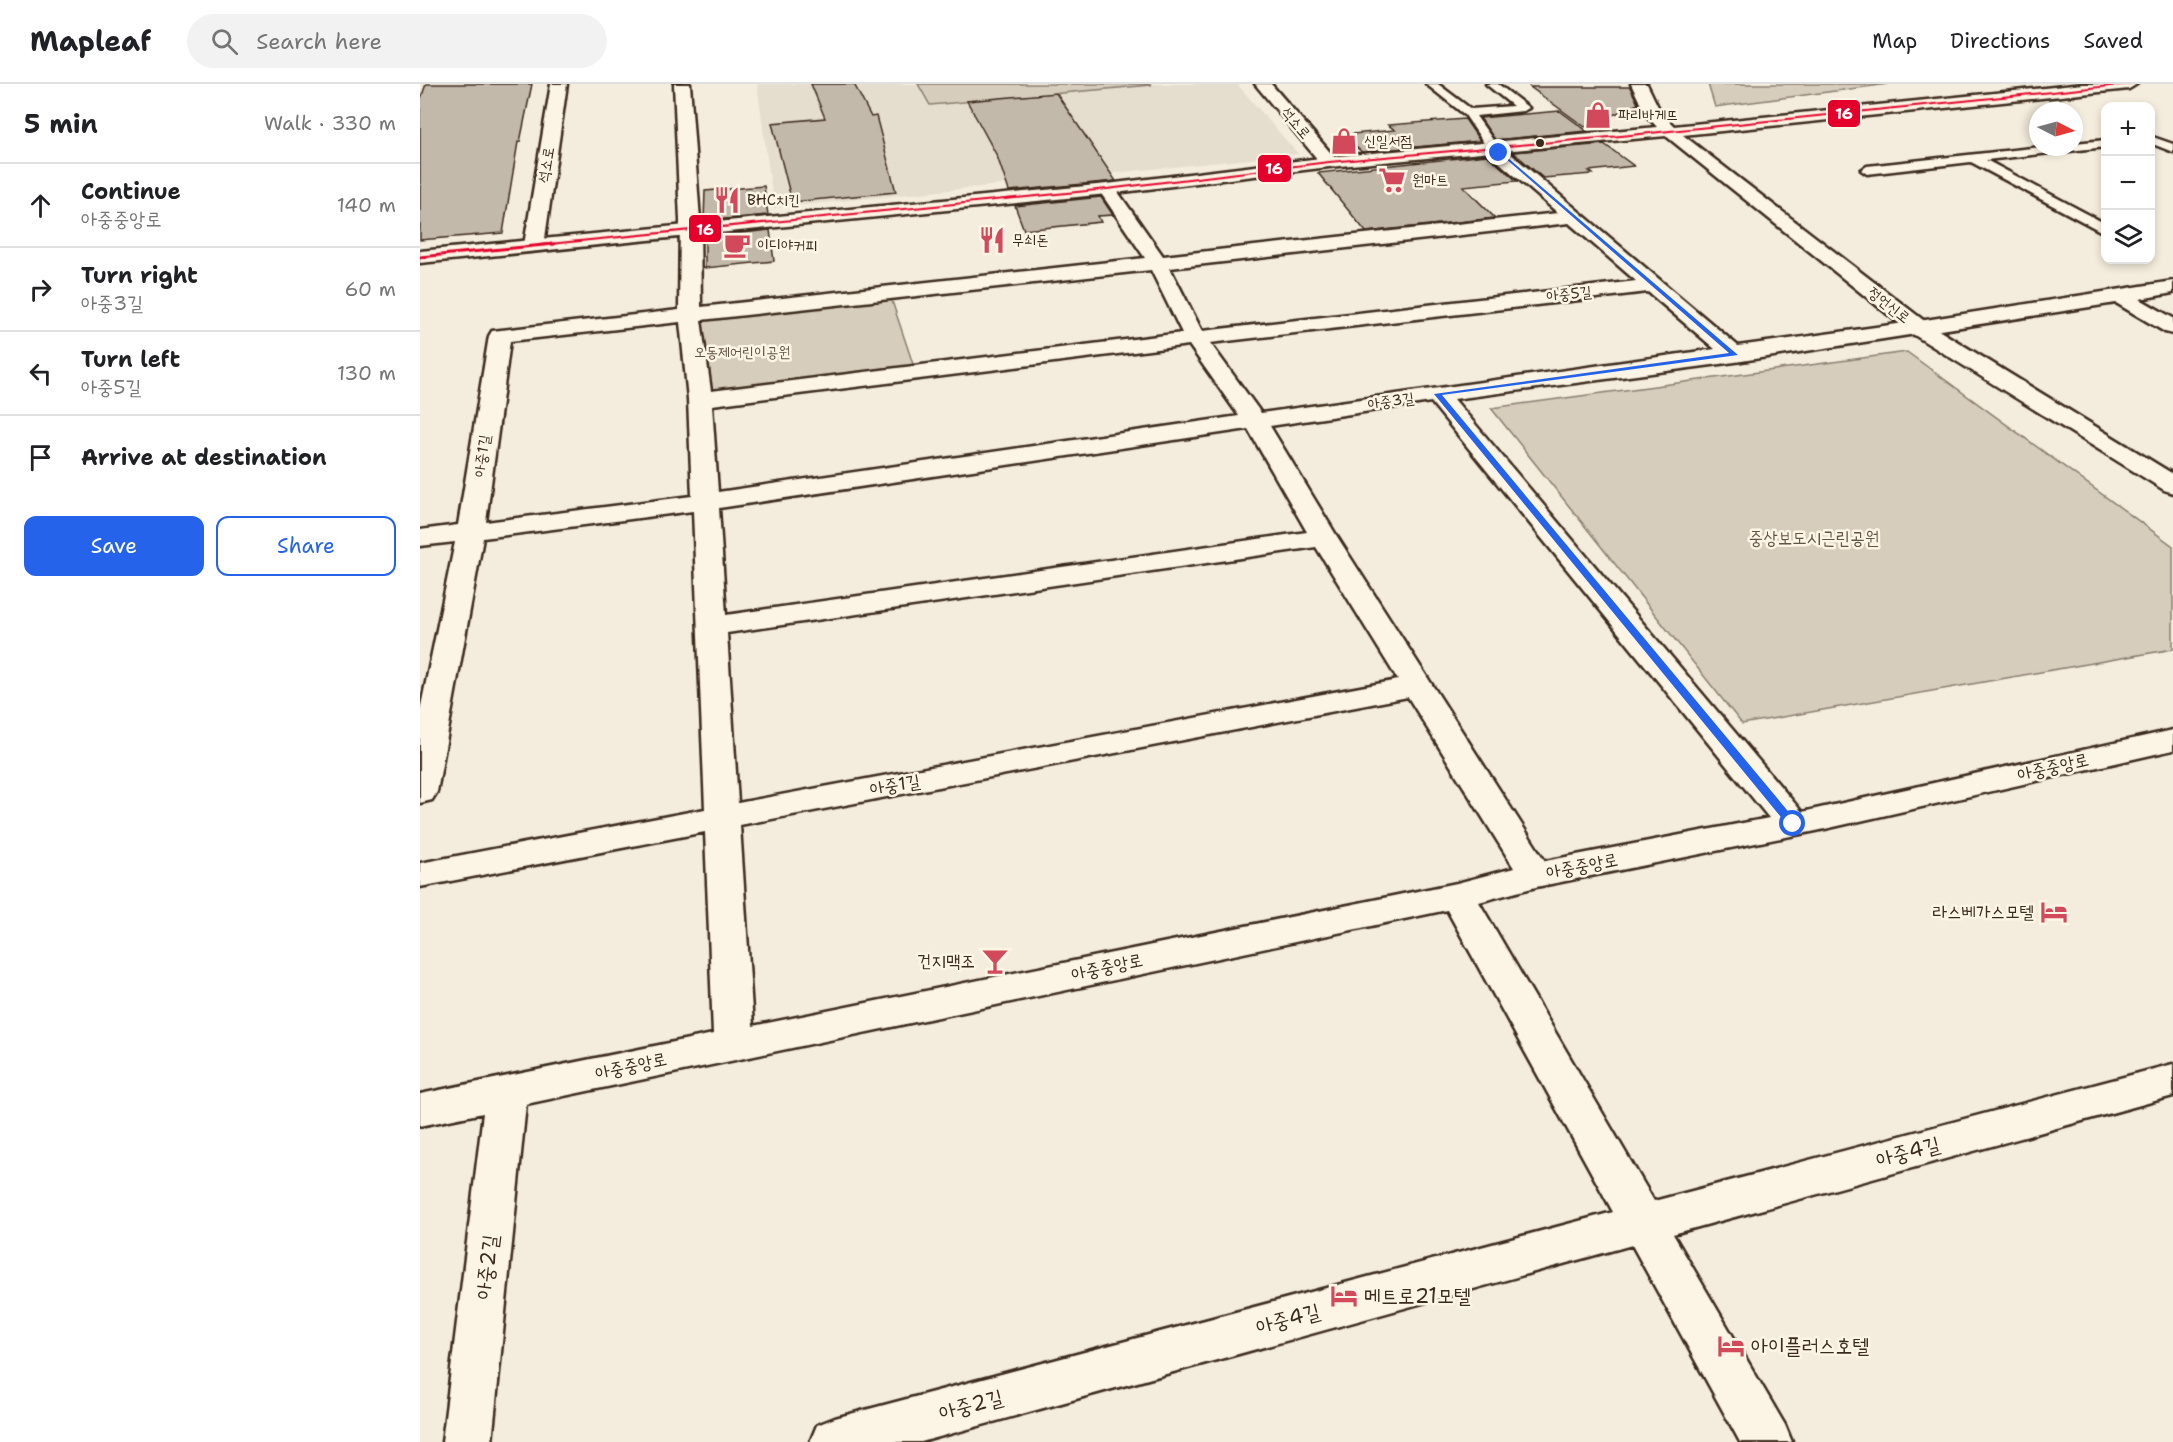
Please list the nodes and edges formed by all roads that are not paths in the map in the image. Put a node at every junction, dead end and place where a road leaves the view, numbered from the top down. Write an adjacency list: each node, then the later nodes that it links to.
1 (559, 84): 25 (street, 석소로)
2 (682, 84): 24 (street)
3 (1263, 84): 19 (street, 석소로)
4 (1431, 84): 8 (lane)
5 (1491, 84): 8 (lane)
6 (1639, 84): 9 (street, 정언신로)
7 (2129, 84): 9 (street, 석소로)
8 (1469, 113): 15 (lane)
9 (1669, 131): 15 (street, 석소로); 33 (street, 정언신로)
10 (2173, 136): 11 (lane)
11 (2155, 138)
12 (2155, 140): 16 (lane)
13 (2101, 144): 14 (lane)
14 (2083, 146)
15 (1492, 147): 19 (street, 석소로); 22 (street)
16 (2173, 148)
17 (2029, 152): 18 (lane)
18 (1972, 158): 20 (lane); 23 (lane)
19 (1329, 162): 21 (street, 석소로)
20 (1867, 170)
21 (1107, 189): 24 (street, 석소로); 27 (street)
22 (1572, 217): 27 (street); 28 (street)
23 (2101, 227)
24 (690, 230): 25 (street, 석소로); 31 (street)
25 (534, 245): 26 (street, 석소로)
26 (420, 257)
27 (1157, 262): 31 (street, 아중1길); 34 (street)
28 (1651, 285): 34 (street, 아중5길); 35 (street)
29 (2173, 287): 30 (street, 아중3길)
30 (2118, 295): 32 (street); 33 (street, 아중3길)
31 (690, 316): 37 (street); 41 (street, 아중1길)
32 (2173, 327)
33 (1919, 328): 35 (street, 아중3길); 39 (street, 정언신로)
34 (1195, 338): 37 (street); 38 (street)
35 (1735, 355): 36 (street, 아중3길)
36 (1437, 394): 38 (street, 아중3길); 49 (street)
37 (700, 399): 40 (street)
38 (1255, 421): 40 (street, 아중3길); 43 (street)
39 (2173, 485)
40 (705, 502): 41 (street); 44 (street)
41 (471, 531): 42 (street); 47 (street)
42 (420, 538)
43 (1324, 538): 44 (street); 45 (street)
44 (712, 626): 48 (street)
45 (1418, 686): 48 (street, 아중1길); 51 (street)
46 (2173, 741): 49 (street, 아중중앙로)
47 (420, 792)
48 (722, 815): 50 (street, 아중1길); 53 (street)
49 (1793, 824): 51 (street, 아중중앙로)
50 (420, 875)
51 (1536, 875): 52 (street, 아중중앙로)
52 (1457, 895): 53 (street, 아중중앙로); 57 (street)
53 (734, 1044): 55 (street, 아중중앙로)
54 (2173, 1080): 57 (street, 아중4길)
55 (507, 1091): 56 (street, 아중중앙로); 59 (street, 아중2길)
56 (420, 1110)
57 (1644, 1223): 58 (street, 아중4길); 61 (street)
58 (1107, 1368): 60 (street, 아중2길)
59 (467, 1442)
60 (835, 1442)
61 (1767, 1442)

